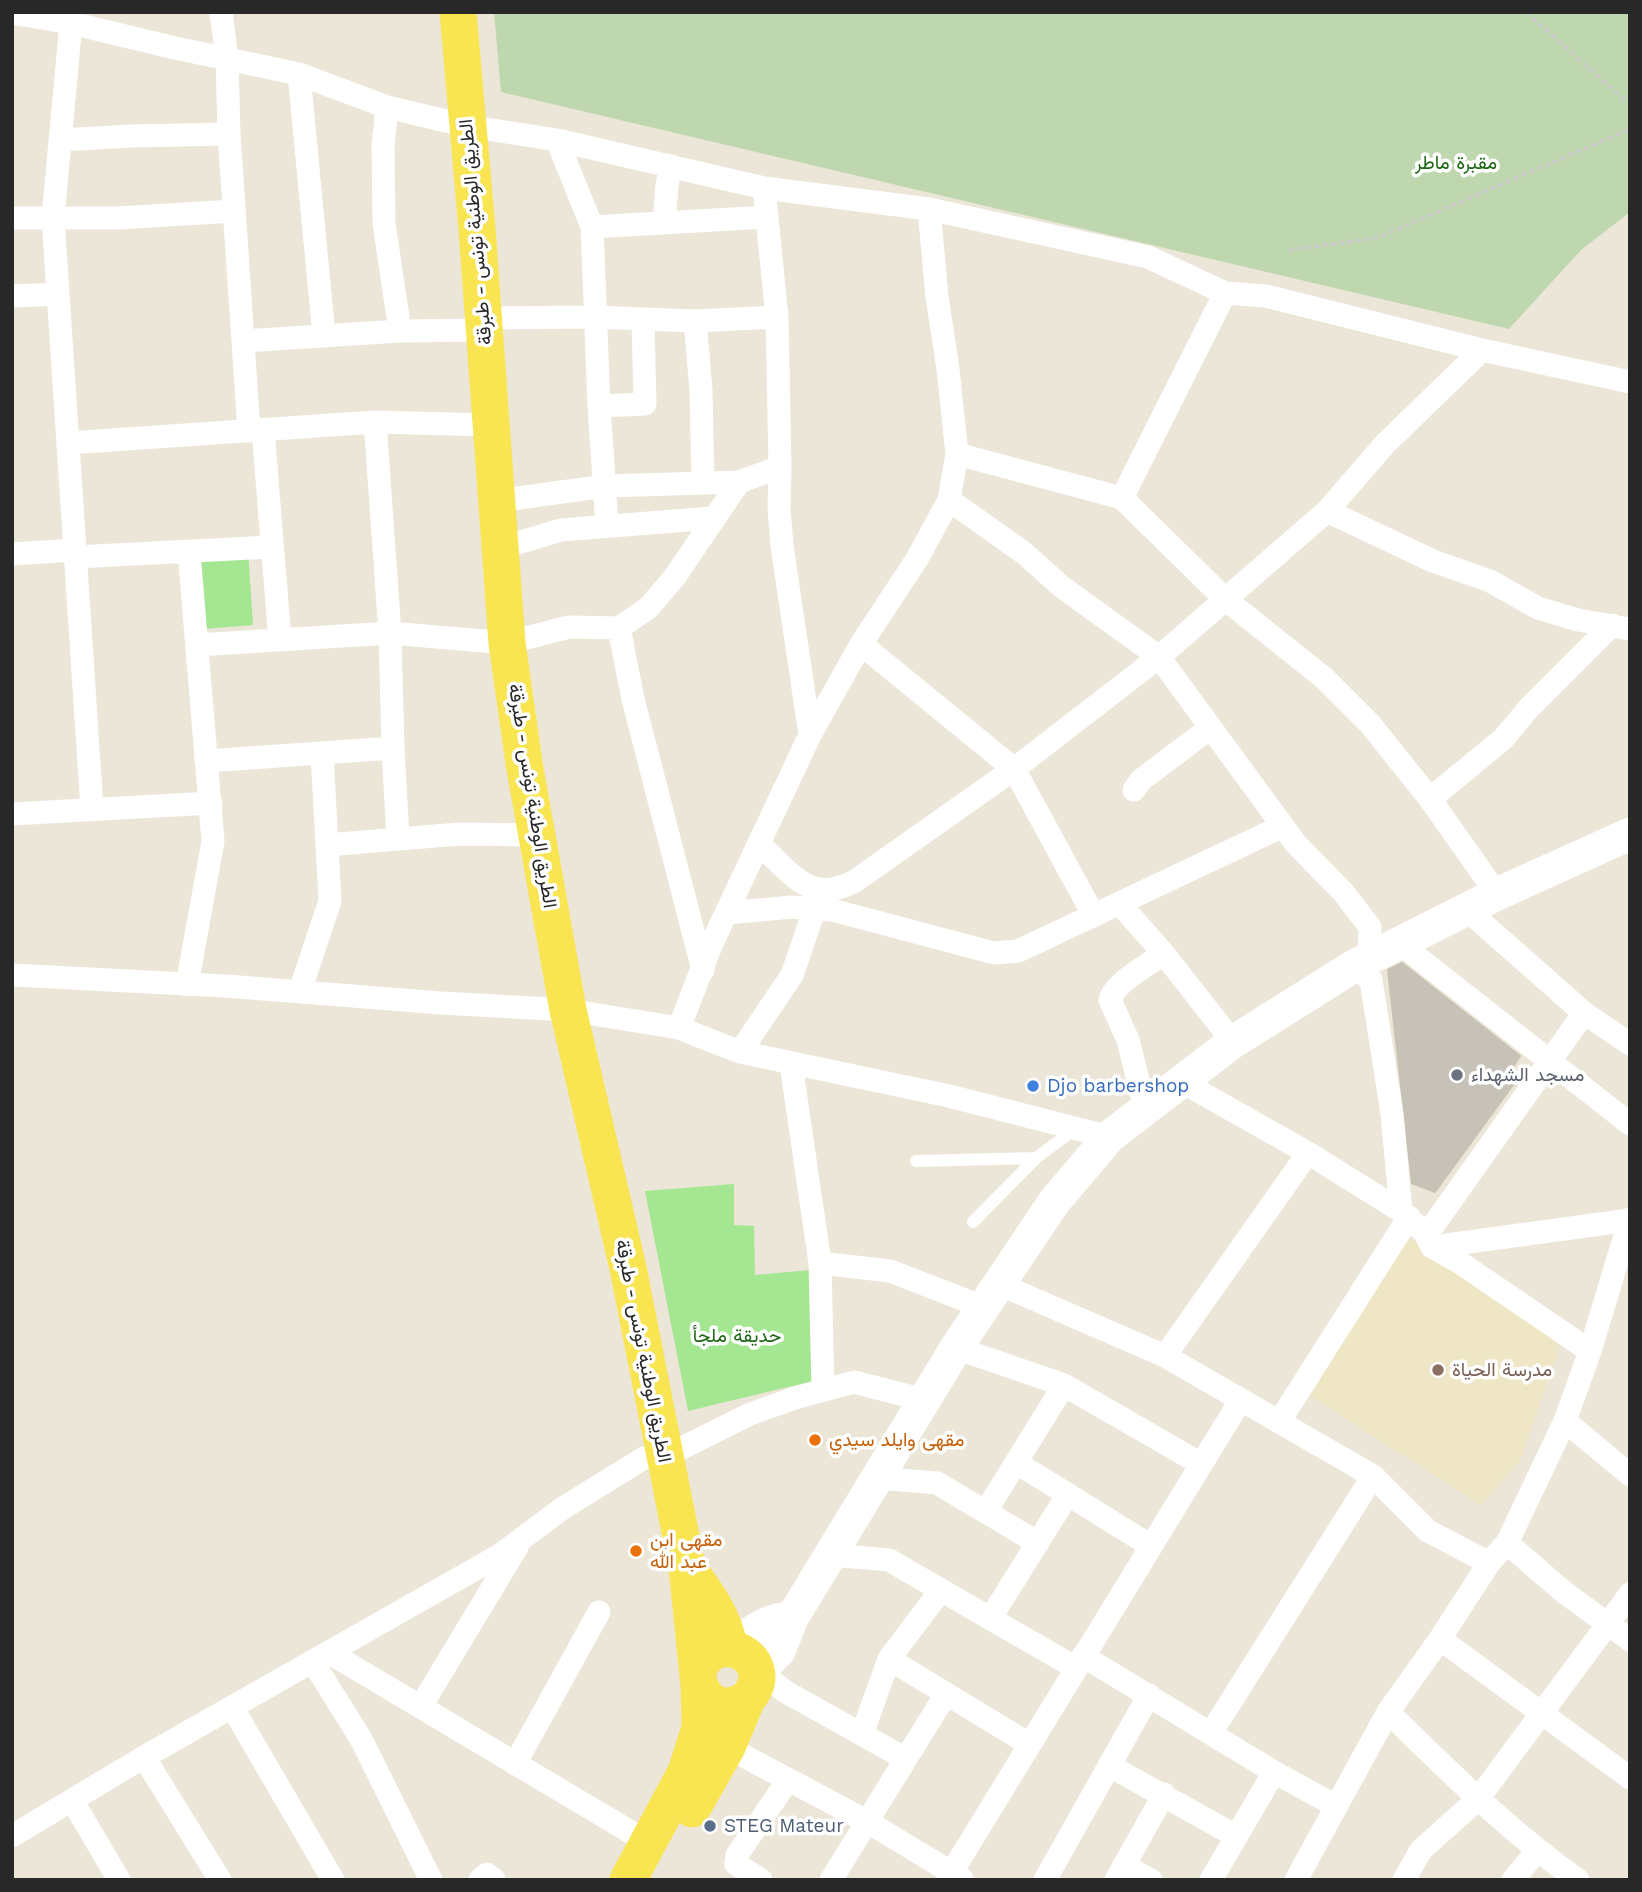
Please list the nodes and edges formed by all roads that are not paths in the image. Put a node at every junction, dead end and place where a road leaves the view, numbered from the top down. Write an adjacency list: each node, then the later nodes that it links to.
1 (222, 12): 5 (street)
2 (14, 13): 4 (street)
3 (455, 13): 8 (main road, الطريق الوطنية تونس - طبرقة)
4 (71, 23): 5 (street); 10 (street)
5 (227, 59): 6 (street); 9 (street)
6 (299, 74): 7 (street); 30 (street)
7 (387, 107): 8 (street); 29 (street)
8 (467, 126): 11 (street); 28 (main road, الطريق الوطنية تونس - طبرقة)
9 (229, 134): 10 (street); 15 (street)
10 (60, 140): 16 (street)
11 (557, 140): 12 (street); 20 (street)
12 (671, 166): 13 (street); 19 (street)
13 (764, 188): 14 (street); 17 (street)
14 (929, 209): 21 (street); 39 (street)
15 (234, 211): 16 (street); 31 (street)
16 (53, 217): 18 (street); 22 (street)
17 (765, 217): 19 (street); 25 (street)
18 (12, 218)
19 (664, 222): 20 (street)
20 (592, 227): 24 (street)
21 (1226, 293): 32 (street); 44 (street)
22 (58, 294): 23 (street); 38 (street)
23 (12, 296)
24 (594, 317): 26 (street); 28 (street); 34 (street)
25 (777, 317): 27 (street); 40 (street)
26 (643, 321): 27 (street); 34 (street)
27 (695, 321): 42 (street)
28 (484, 324): 29 (street); 36 (main road, الطريق الوطنية تونس - طبرقة)
29 (400, 331): 30 (street)
30 (324, 336): 31 (street)
31 (243, 341): 37 (street)
32 (1482, 350): 33 (street); 47 (street)
33 (1630, 382)
34 (599, 406): 43 (street)
35 (375, 422): 36 (street); 37 (street); 58 (street)
36 (491, 425): 46 (main road, الطريق الوطنية تونس - طبرقة)
37 (256, 430): 38 (street); 50 (street)
38 (68, 443): 54 (street)
39 (957, 454): 44 (street); 45 (street)
40 (780, 467): 41 (street); 65 (street)
41 (739, 482): 42 (street); 48 (street)
42 (704, 483): 43 (street)
43 (606, 486): 46 (street); 49 (street)
44 (1122, 498): 55 (street)
45 (949, 500): 61 (street); 63 (street)
46 (497, 501): 51 (main road, الطريق الوطنية تونس - طبرقة)
47 (1327, 511): 55 (street); 56 (street)
48 (712, 519): 49 (street); 57 (street)
49 (607, 525): 51 (street)
50 (271, 547): 52 (street); 59 (street)
51 (501, 548): 60 (main road, الطريق الوطنية تونس - طبرقة)
52 (189, 552): 54 (street); 62 (street)
53 (12, 554): 54 (street)
54 (74, 554): 73 (street)
55 (1225, 598): 63 (street); 71 (street)
56 (1621, 627): 71 (street)
57 (619, 628): 60 (street); 90 (street)
58 (390, 633): 59 (street); 60 (street); 66 (street)
59 (280, 640): 62 (street)
60 (507, 643): 77 (main road, الطريق الوطنية تونس - طبرقة)
61 (861, 644): 65 (street); 69 (street)
62 (197, 645): 68 (street)
63 (1159, 657): 64 (street); 69 (street)
64 (1210, 728): 70 (street); 75 (street)
65 (810, 734): 80 (street)
66 (393, 748): 67 (street); 78 (street)
67 (322, 753): 68 (street); 79 (street)
68 (206, 761): 72 (street)
69 (1014, 769): 82 (street); 86 (street)
70 (1134, 790)
71 (1430, 799): 81 (street)
72 (211, 803): 73 (street); 92 (street)
73 (92, 809): 74 (street)
74 (12, 814)
75 (1283, 826): 83 (street); 89 (street)
76 (1630, 834): 81 (main road)
77 (539, 835): 78 (street); 94 (main road, الطريق الوطنية تونس - طبرقة)
78 (398, 839): 79 (street)
79 (327, 845): 93 (street)
80 (760, 845): 82 (street); 85 (street)
81 (1497, 894): 84 (main road)
82 (827, 903): 85 (street); 86 (street); 99 (street)
83 (1120, 904): 86 (street); 88 (street)
84 (1466, 909): 87 (main road); 95 (street)
85 (727, 914): 90 (street)
86 (1094, 916)
87 (1398, 942): 89 (main road); 100 (street)
88 (1164, 954): 97 (street); 103 (street)
89 (1362, 961): 97 (main road); 112 (street)
90 (703, 970): 96 (street)
91 (12, 975): 92 (street)
92 (187, 985): 93 (street)
93 (300, 991): 94 (street)
94 (568, 1010): 96 (street); 124 (main road, الطريق الوطنية تونس - طبرقة)
95 (1584, 1013): 98 (street); 100 (street)
96 (679, 1028): 99 (street)
97 (1233, 1042): 102 (main road)
98 (1630, 1045)
99 (740, 1052): 101 (street)
100 (1551, 1061): 104 (street); 112 (street)
101 (791, 1064): 105 (street); 113 (street)
102 (1182, 1082): 103 (main road); 107 (street)
103 (1145, 1108): 106 (main road)
104 (1630, 1124)
105 (1076, 1129): 106 (street); 108 (lane)
106 (1110, 1138): 114 (main road)
107 (1308, 1153): 112 (street); 117 (street)
108 (1036, 1158): 109 (lane); 111 (lane)
109 (916, 1161)
110 (1630, 1220): 112 (street); 116 (street)
111 (973, 1222)
112 (1417, 1227): 116 (street); 122 (street)
113 (820, 1263): 114 (street); 119 (street)
114 (991, 1296): 115 (main road); 117 (street)
115 (956, 1348): 118 (street); 120 (main road)
116 (1590, 1351): 123 (street)
117 (1164, 1356): 121 (street)
118 (1063, 1385): 125 (street); 126 (street)
119 (823, 1391): 120 (street); 124 (street)
120 (924, 1400): 129 (main road)
121 (1240, 1401): 122 (street); 126 (street)
122 (1279, 1422): 128 (street)
123 (1564, 1422): 127 (street); 134 (street)
124 (664, 1457): 132 (street); 138 (main road, الطريق الوطنية تونس - طبرقة)
125 (1017, 1463): 130 (street); 131 (street)
126 (1201, 1464): 135 (street)
127 (1628, 1469)
128 (1373, 1476): 137 (street); 157 (street)
129 (877, 1478): 131 (street); 136 (main road)
130 (1068, 1494): 133 (street); 135 (street)
131 (986, 1511): 133 (street)
132 (520, 1540): 146 (street); 153 (street)
133 (1038, 1543): 142 (street)
134 (1507, 1543): 137 (street); 143 (street)
135 (1151, 1546): 148 (street)
136 (831, 1555): 139 (street); 149 (main road)
137 (1489, 1563): 144 (street)
138 (687, 1567): 149 (main road, الطريق الوطنية تونس - طبرقة); 150 (main road, الطريق الوطنية تونس - طبرقة)
139 (941, 1590): 142 (street); 147 (street)
140 (1630, 1594): 143 (street)
141 (599, 1612): 163 (street)
142 (990, 1619): 148 (street)
143 (1607, 1622): 145 (street); 156 (street)
144 (1440, 1639): 155 (street); 156 (street)
145 (1630, 1640)
146 (321, 1657): 153 (street); 154 (street); 182 (street)
147 (889, 1659): 151 (street); 158 (street)
148 (1080, 1662): 152 (street); 159 (street)
149 (745, 1668): 150 (main road); 150 (main road); 158 (street); 160 (main road)
150 (699, 1678): 175 (main road, الطريق الوطنية تونس - طبرقة)
151 (946, 1694): 159 (street); 162 (street)
152 (1149, 1695): 157 (street); 164 (street)
153 (421, 1706): 163 (street)
154 (232, 1707): 161 (street); 181 (street)
155 (1388, 1712): 169 (street); 171 (street)
156 (1542, 1714): 166 (street); 169 (street)
157 (1211, 1733): 165 (street)
158 (862, 1734): 162 (street)
159 (1029, 1744): 178 (street)
160 (727, 1747): 167 (street); 186 (main road)
161 (144, 1757): 170 (street); 180 (street)
162 (906, 1759): 172 (street)
163 (515, 1764): 175 (street)
164 (1110, 1766): 168 (street); 189 (street)
165 (1274, 1772): 171 (street); 174 (street)
166 (1630, 1778)
167 (788, 1780): 172 (street); 187 (street)
168 (1164, 1794): 174 (street); 177 (street)
169 (1478, 1799): 176 (street); 193 (street)
170 (72, 1800): 173 (street); 179 (street)
171 (1336, 1806): 192 (street)
172 (868, 1822): 178 (street); 188 (street)
173 (12, 1836)
174 (1236, 1836): 191 (street)
175 (649, 1843): 185 (main road, الطريق الوطنية تونس - طبرقة)
176 (1537, 1851): 194 (street); 195 (street)
177 (1120, 1872): 190 (street)
178 (954, 1877)
179 (119, 1880)
180 (220, 1880)
181 (333, 1880)
182 (431, 1880)
183 (480, 1880): 184 (street)
184 (494, 1880)
185 (628, 1880)
186 (651, 1880)
187 (761, 1880)
188 (831, 1880)
189 (1045, 1880)
190 (1151, 1880)
191 (1211, 1880)
192 (1296, 1880)
193 (1404, 1880)
194 (1513, 1880)
195 (1578, 1880)

